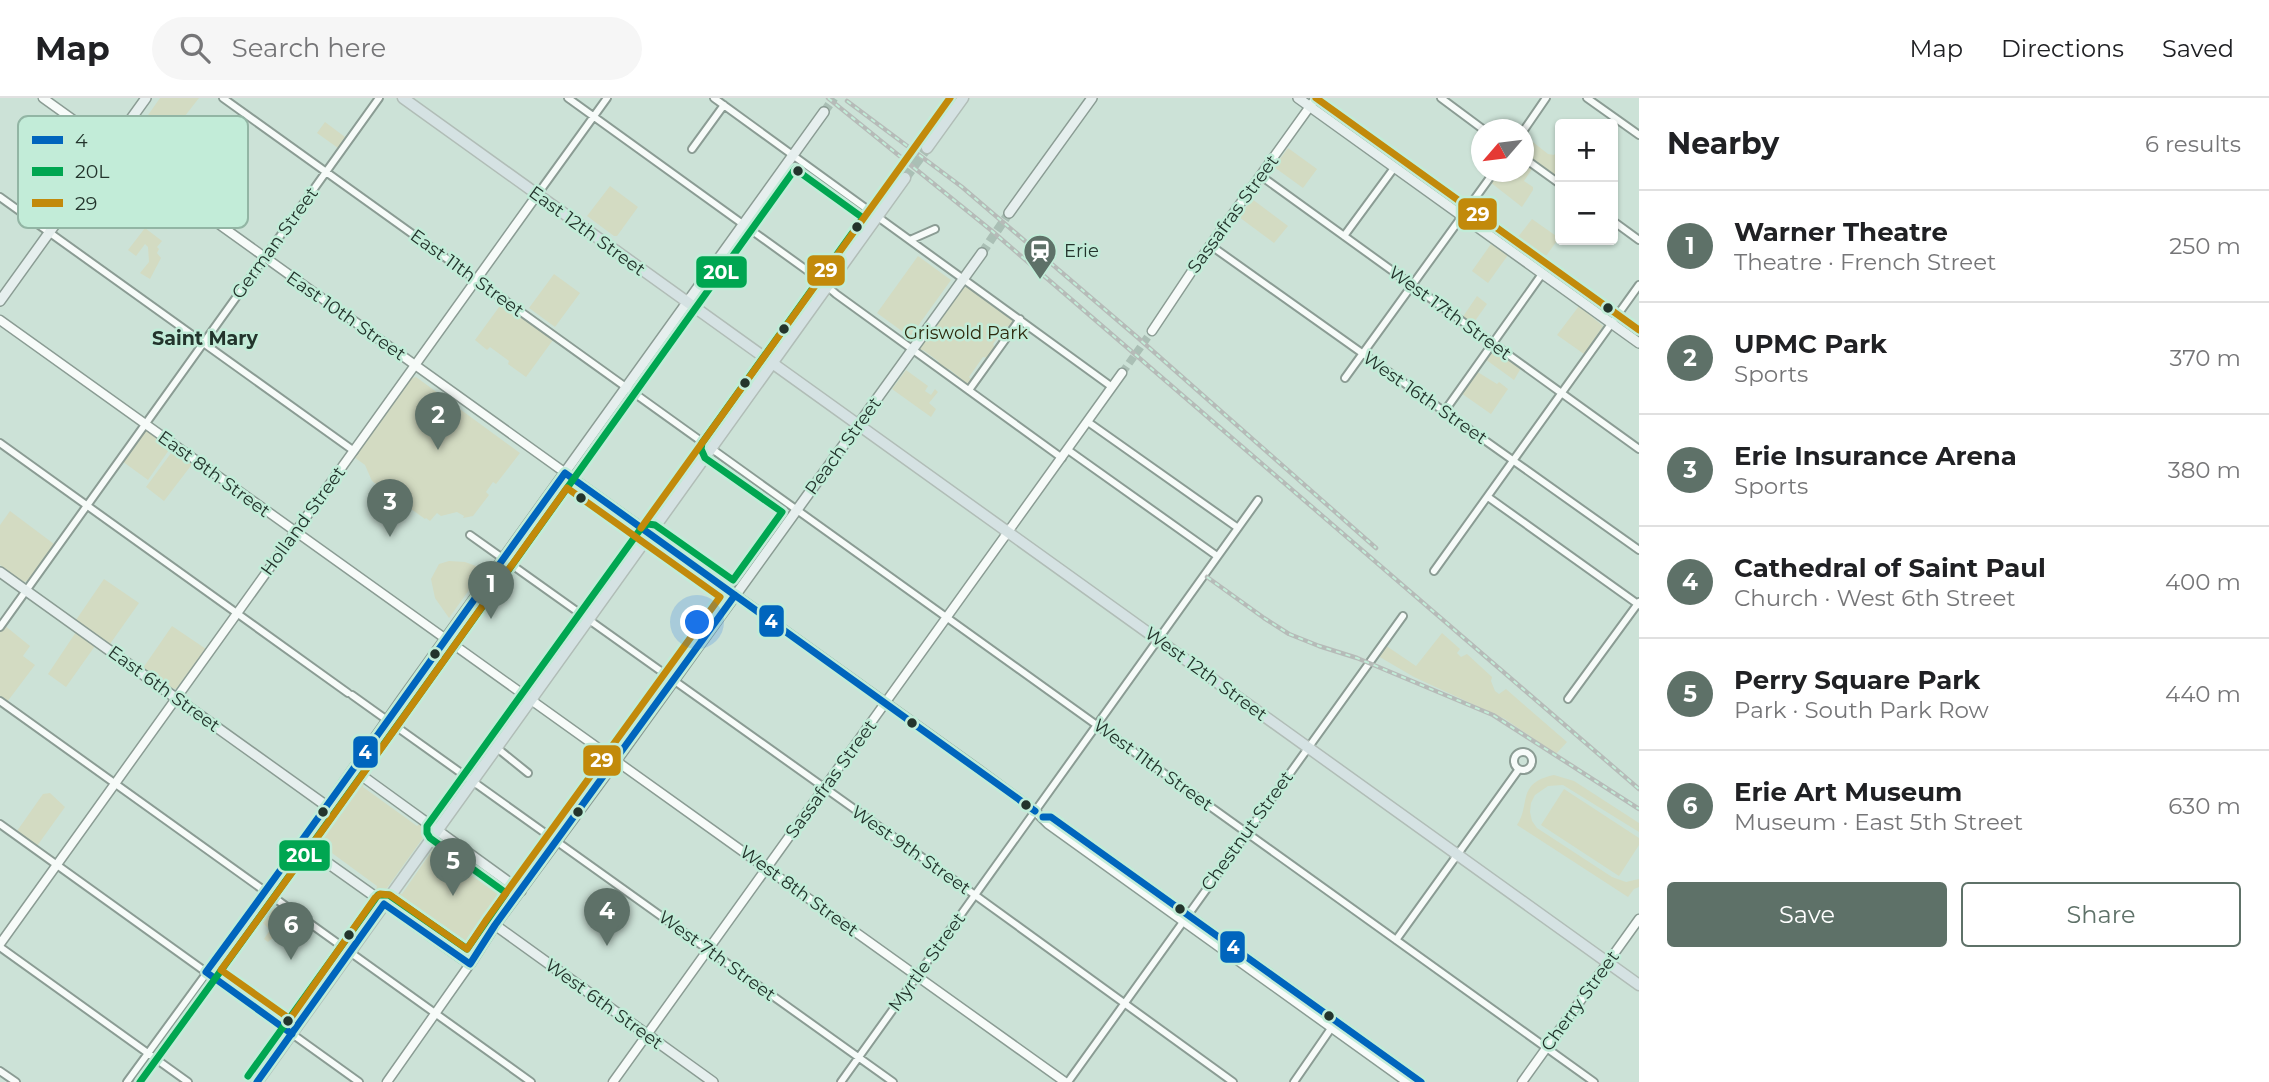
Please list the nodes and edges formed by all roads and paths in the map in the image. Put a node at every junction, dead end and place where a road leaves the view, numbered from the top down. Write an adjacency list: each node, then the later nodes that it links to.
1 (43, 98): 19 (street, East 10th Street)
2 (146, 98): 20 (main road)
3 (223, 98): 30 (street, East 11th Street)
4 (379, 98): 30 (street, German Street)
5 (403, 98): 35 (main road, East 12th Street)
6 (568, 98): 21 (street)
7 (607, 98): 21 (street, Holland Street)
8 (714, 98): 16 (street)
9 (962, 98): 25 (main road)
10 (1092, 98): 38 (main road)
11 (1297, 98): 17 (main road)
12 (1317, 98): 17 (street, Sassafras Street)
13 (1441, 98): 23 (street)
14 (1546, 98): 22 (street)
15 (1587, 98): 24 (street)
16 (724, 105): 26 (street); 27 (street)
17 (1310, 107): 29 (main road); 31 (street, Sassafras Street)
18 (824, 112): 27 (main road)
19 (68, 116)
20 (133, 116)
21 (594, 116): 35 (street, Holland Street); 41 (street)
22 (1532, 119)
23 (1471, 120)
24 (1639, 135)
25 (927, 148)
26 (692, 149)
27 (793, 154): 39 (street); 41 (main road)
28 (1534, 165): 34 (street)
29 (1394, 167): 40 (main road); 48 (street)
30 (326, 172): 53 (street, German Street); 56 (street, East 11th Street)
31 (1261, 176): 48 (street, West 17th Street); 51 (street, Sassafras Street)
32 (905, 178): 39 (main road)
33 (1487, 182): 40 (street)
34 (1557, 182)
35 (537, 195): 56 (street, Holland Street); 61 (main road, East 12th Street)
36 (0, 197): 37 (street)
37 (18, 210)
38 (1009, 213)
39 (878, 216): 49 (street); 59 (main road)
40 (1462, 216): 54 (main road); 57 (street)
41 (743, 224): 59 (street); 61 (main road)
42 (1618, 225): 50 (street)
43 (43, 228): 47 (street)
44 (52, 228): 47 (main road)
45 (224, 228): 53 (street, East 10th Street)
46 (935, 229): 49 (street)
47 (49, 232): 60 (main road); 66 (street)
48 (1344, 236): 57 (street, West 17th Street)
49 (910, 240): 55 (street)
50 (1639, 240)
51 (1210, 245): 65 (street, Sassafras Street); 70 (street, West 16th Street)
52 (982, 253): 55 (main road, Peach Street)
53 (265, 257): 66 (street, German Street); 71 (street, East 10th Street)
54 (1542, 274): 64 (main road); 67 (street)
55 (963, 279): 62 (street); 69 (main road, Peach Street)
56 (476, 280): 71 (street, Holland Street); 75 (street, East 11th Street)
57 (1412, 285): 67 (street, West 17th Street); 70 (street)
58 (1639, 285): 64 (street)
59 (828, 286): 69 (street); 72 (main road)
60 (0, 301)
61 (687, 303): 72 (main road, East 12th Street); 75 (main road)
62 (1020, 319): 76 (street); 77 (street)
63 (0, 320): 81 (street, East 8th Street)
64 (1612, 324): 68 (main road); 78 (street)
65 (1152, 331)
66 (204, 343): 81 (street, German Street); 87 (street)
67 (1493, 344): 78 (street, West 17th Street); 79 (street)
68 (1639, 344)
69 (913, 349): 77 (street); 82 (main road, Peach Street)
70 (1362, 355): 74 (street); 79 (street, West 16th Street)
71 (415, 364): 87 (street, Holland Street); 90 (street, East 10th Street)
72 (772, 364): 82 (main road, West 12th Street); 84 (main road)
73 (1122, 373): 76 (street, Sassafras Street)
74 (1345, 379)
75 (626, 387): 84 (street, East 11th Street); 90 (main road)
76 (1112, 387): 80 (street, Sassafras Street)
77 (969, 390): 88 (street)
78 (1562, 393): 85 (street, West 17th Street); 89 (street)
79 (1444, 412): 89 (street, West 16th Street)
80 (1088, 422): 86 (street, Sassafras Street); 95 (street)
81 (145, 424): 93 (street, German Street); 97 (street, East 8th Street)
82 (859, 426): 94 (main road, Peach Street); 96 (main road, West 12th Street)
83 (0, 443): 93 (street, West 7th Street)
84 (711, 449): 94 (street, West 11th Street); 98 (main road)
85 (1639, 449)
86 (1068, 450): 88 (street, Sassafras Street); 101 (street)
87 (354, 451): 97 (street, Holland Street)
88 (1062, 458): 96 (street, Sassafras Street)
89 (1514, 460): 91 (street); 100 (street, West 16th Street)
90 (565, 473): 98 (street, East 10th Street); 102 (main road)
91 (1488, 496): 103 (street); 107 (street)
92 (1258, 500): 95 (street, Myrtle Street)
93 (87, 505): 105 (street, German Street); 108 (street, West 7th Street)
94 (797, 510): 106 (main road, Peach Street); 110 (street, West 11th Street)
95 (1238, 528): 101 (street, Myrtle Street)
96 (1009, 532): 110 (street, Sassafras Street); 114 (main road, West 12th Street)
97 (295, 533): 108 (street, Holland Street); 113 (street, East 8th Street)
98 (650, 534): 106 (street, East 10th Street); 111 (main road)
99 (470, 536): 102 (street, West 9th Street)
100 (1639, 550)
101 (1217, 556): 114 (street, Myrtle Street)
102 (504, 559): 111 (street, West 9th Street); 113 (main road)
103 (1434, 570)
104 (0, 572): 105 (main road, East 6th Street)
105 (26, 590): 112 (street, German Street); 116 (main road, East 6th Street)
106 (735, 595): 115 (main road, Peach Street); 120 (street, East 10th Street)
107 (1639, 603): 117 (street)
108 (237, 613): 116 (street, Holland Street); 121 (street, West 7th Street)
109 (1403, 616): 123 (street, Chestnut Street)
110 (947, 618): 120 (street, Sassafras Street); 122 (street, West 11th Street)
111 (588, 619): 115 (street, West 9th Street); 118 (main road)
112 (0, 627)
113 (445, 639): 118 (street, East 8th Street); 121 (main road)
114 (1158, 640): 122 (street, Myrtle Street); 123 (main road, West 12th Street)
115 (674, 680): 125 (main road, Peach Street); 131 (street, West 9th Street)
116 (176, 697): 130 (street, Holland Street); 132 (main road, East 6th Street)
117 (1568, 699)
118 (531, 700): 124 (main road); 125 (street, West 8th Street)
119 (0, 701): 130 (street)
120 (886, 703): 131 (street, Sassafras Street); 133 (street, East 10th Street)
121 (387, 720): 127 (main road); 129 (street, West 7th Street)
122 (1097, 725): 133 (street, Myrtle Street); 136 (street, West 11th Street)
123 (1307, 747): 136 (street, Chestnut Street); 139 (main road, West 12th Street)
124 (497, 748): 128 (street); 129 (main road)
125 (616, 761): 137 (main road, Peach Street); 141 (street, West 8th Street)
126 (1519, 769): 139 (street)
127 (354, 770): 132 (main road); 135 (main road)
128 (528, 773)
129 (473, 782): 135 (main road); 137 (street, West 7th Street)
130 (115, 783): 140 (street, Holland Street); 142 (street)
131 (825, 788): 141 (street, Sassafras Street); 144 (street, West 9th Street)
132 (328, 807): 138 (main road)
133 (1035, 811): 144 (street, Myrtle Street); 146 (street, East 10th Street)
134 (0, 824): 140 (street)
135 (437, 830): 143 (main road); 145 (main road)
136 (1247, 833): 146 (street, Chestnut Street); 149 (street, West 11th Street)
137 (557, 842): 143 (main road, Peach Street); 151 (street, West 7th Street)
138 (301, 844): 142 (street); 145 (main road)
139 (1457, 855): 149 (street); 153 (main road, West 12th Street)
140 (57, 864): 150 (street, Holland Street); 155 (street)
141 (767, 868): 151 (street, Sassafras Street); 156 (street, West 8th Street)
142 (265, 891): 152 (street); 155 (street)
143 (521, 891): 148 (main road, Peach Street)
144 (975, 895): 156 (street, Myrtle Street); 158 (street, West 9th Street)
145 (384, 904): 152 (main road); 154 (main road)
146 (1185, 918): 158 (street, Chestnut Street); 160 (street, East 10th Street)
147 (1639, 919): 153 (street, Cherry Street)
148 (495, 925): 154 (main road, Peach Street); 162 (main road, West 6th Street)
149 (1396, 940): 163 (street, West 11th Street)
150 (0, 946): 164 (street)
151 (708, 949): 162 (street, Sassafras Street); 165 (street, West 7th Street)
152 (350, 952): 159 (street); 161 (main road)
153 (1608, 963): 157 (main road, West 12th Street); 163 (street, Cherry Street)
154 (470, 964): 159 (street, Peach Street)
155 (206, 972): 161 (street); 164 (street)
156 (918, 976): 165 (street, Myrtle Street); 179 (street, West 8th Street)
157 (1639, 985)
158 (1125, 1002): 179 (street, Chestnut Street); 180 (street, West 9th Street)
159 (435, 1013): 173 (street, Peach Street); 174 (street)
160 (1335, 1024): 167 (street, East 10th Street); 181 (street)
161 (292, 1034): 171 (main road); 172 (street)
162 (647, 1035): 175 (street, Sassafras Street); 176 (main road, West 6th Street)
163 (1546, 1048): 183 (street, Cherry Street); 184 (street, West 11th Street)
164 (148, 1053): 169 (street); 170 (street)
165 (858, 1057): 177 (street, Myrtle Street); 178 (street, West 7th Street)
166 (0, 1070): 168 (street)
167 (1409, 1080): 182 (street, East 10th Street)
168 (16, 1082)
169 (127, 1082)
170 (188, 1082)
171 (257, 1082)
172 (359, 1082)
173 (387, 1082)
174 (531, 1082)
175 (613, 1082)
176 (713, 1082)
177 (841, 1082)
178 (892, 1082)
179 (1067, 1082)
180 (1233, 1082)
181 (1294, 1082)
182 (1421, 1082)
183 (1522, 1082)
184 (1594, 1082)

